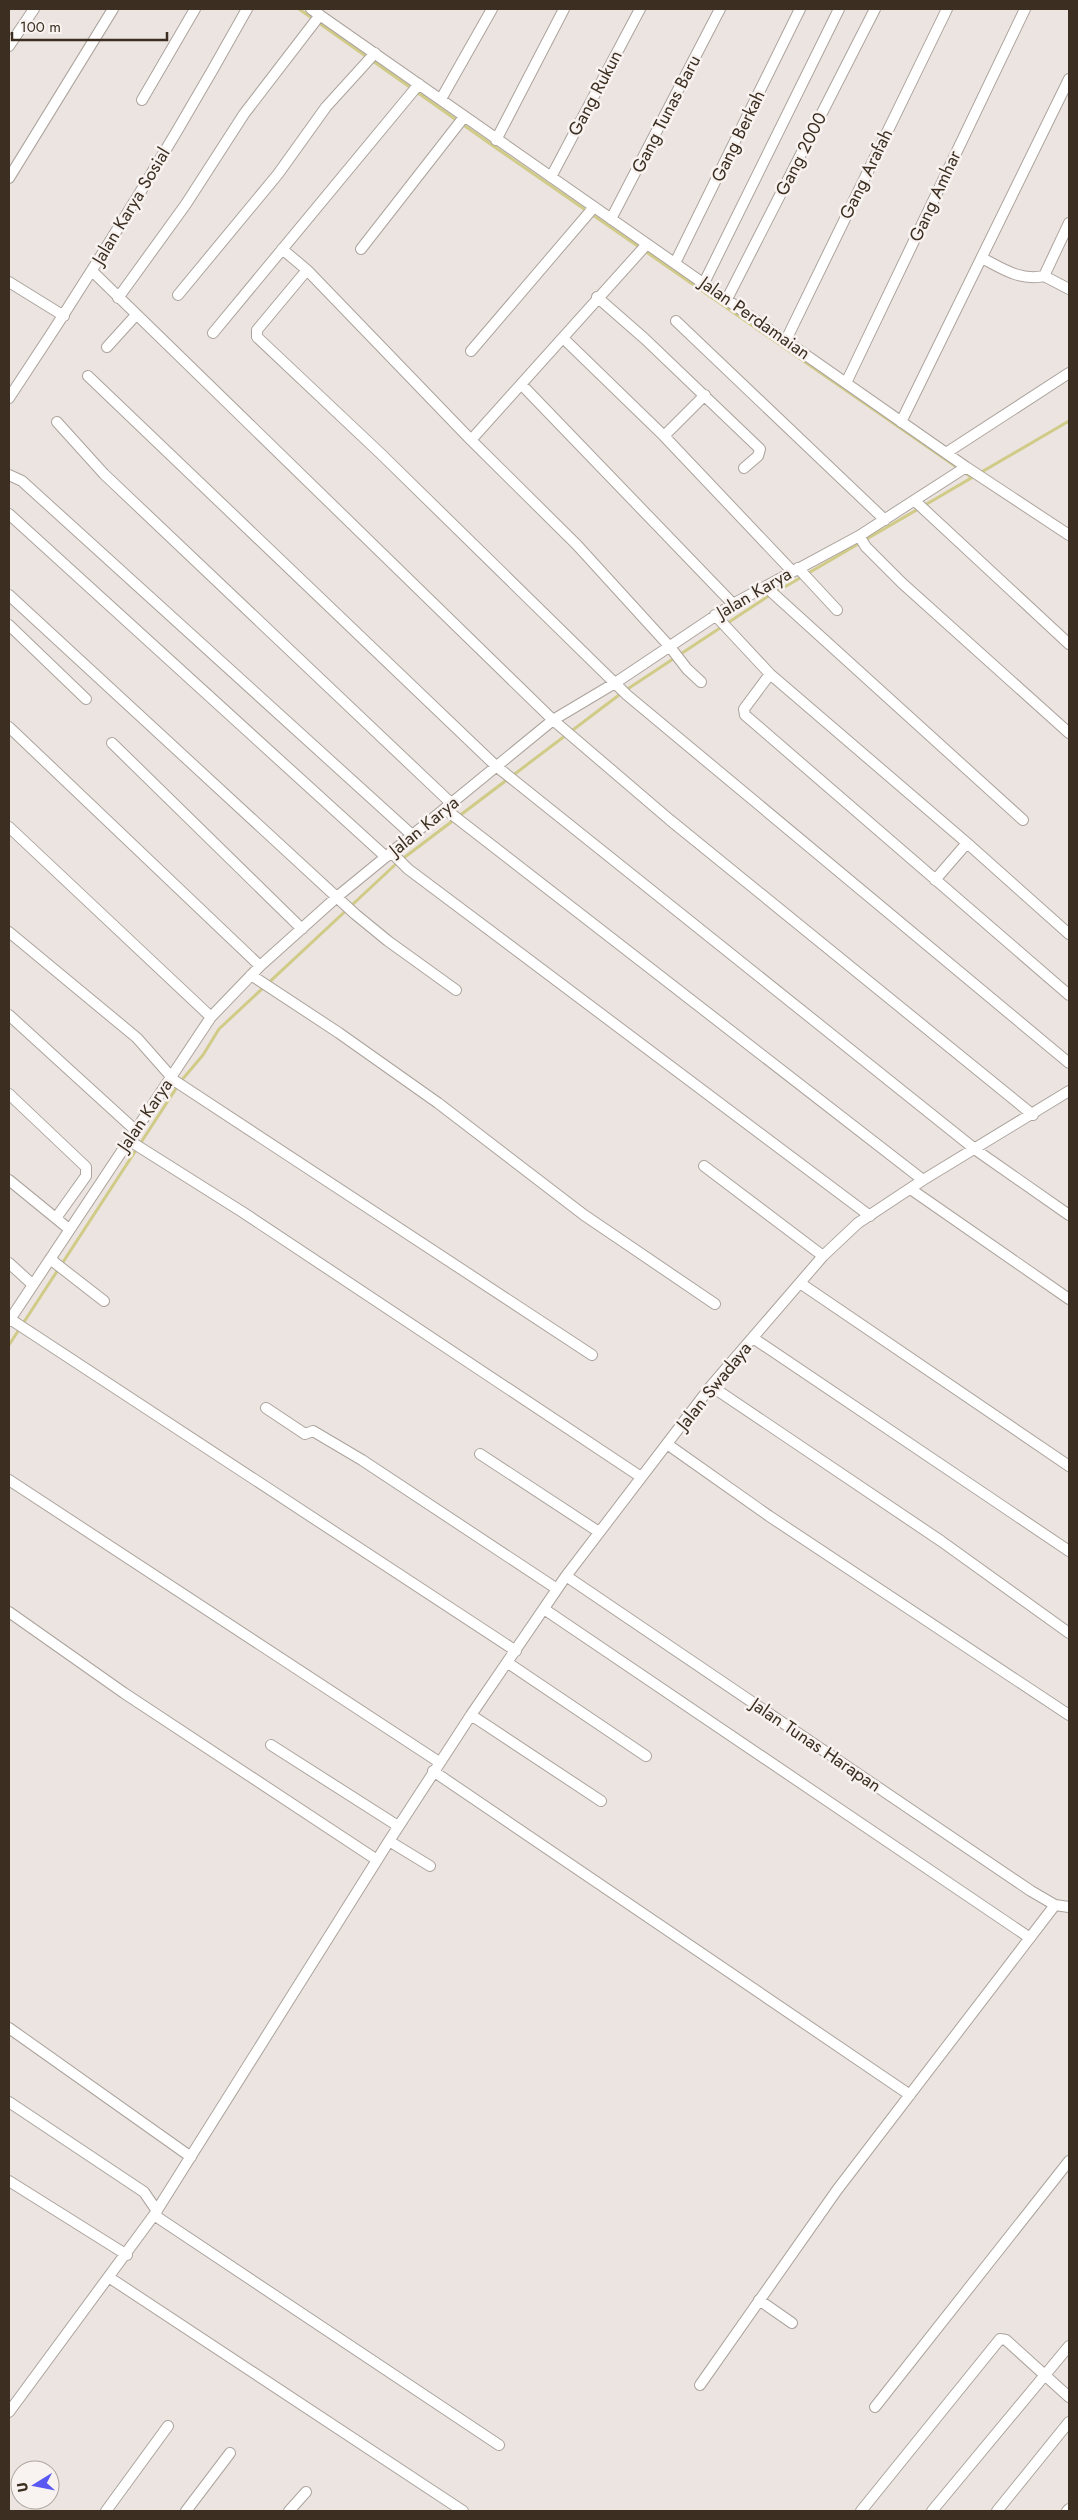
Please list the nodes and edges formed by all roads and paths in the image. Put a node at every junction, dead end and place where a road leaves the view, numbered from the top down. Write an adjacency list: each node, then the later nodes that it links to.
1 (34, 9): 15 (street)
2 (113, 9): 24 (street)
3 (195, 9): 20 (street)
4 (247, 9): 34 (street, Jalan Karya Sosial)
5 (492, 9): 19 (street)
6 (564, 9): 22 (street)
7 (640, 9): 23 (street, Gang Rukun)
8 (720, 9): 26 (street, Gang Tunas Baru)
9 (800, 9): 32 (street, Gang Berkah)
10 (839, 9): 37 (street)
11 (875, 9): 42 (street, Gang 2000)
12 (947, 9): 48 (street, Gang Arafah)
13 (1025, 9): 53 (street, Gang Amhar)
14 (316, 12): 16 (street, Jalan Perdamaian); 41 (street)
15 (9, 46)
16 (372, 57): 18 (street, Jalan Perdamaian); 39 (street)
17 (1069, 79): 31 (street)
18 (419, 84): 19 (street, Jalan Perdamaian); 29 (street)
19 (441, 99): 21 (street, Jalan Perdamaian)
20 (142, 100)
21 (464, 116): 22 (street, Jalan Perdamaian); 30 (street)
22 (496, 140): 23 (street, Jalan Perdamaian)
23 (550, 177): 25 (street, Jalan Perdamaian)
24 (9, 178)
25 (594, 207): 26 (street, Jalan Perdamaian); 50 (street)
26 (611, 219): 28 (street, Jalan Perdamaian)
27 (1069, 223): 35 (street)
28 (647, 244): 32 (street, Jalan Perdamaian); 40 (street)
29 (282, 249): 33 (street); 46 (street)
30 (361, 249)
31 (982, 258): 35 (street); 58 (street)
32 (675, 263): 37 (street, Jalan Perdamaian)
33 (307, 270): 60 (street); 81 (street)
34 (92, 271): 41 (street); 44 (street, Jalan Karya Sosial)
35 (1044, 276): 38 (street)
36 (9, 282): 44 (street)
37 (704, 283): 42 (street, Jalan Perdamaian)
38 (1069, 289)
39 (178, 295)
40 (597, 297): 47 (street); 55 (street)
41 (118, 298): 43 (street)
42 (727, 299): 48 (street, Jalan Perdamaian)
43 (136, 315): 49 (street); 83 (street)
44 (64, 316): 56 (street, Jalan Karya Sosial)
45 (676, 321): 67 (street)
46 (213, 333)
47 (563, 338): 54 (street); 59 (street)
48 (786, 340): 53 (street, Jalan Perdamaian)
49 (107, 347)
50 (471, 351)
51 (1069, 373): 61 (street)
52 (88, 376): 87 (street)
53 (846, 383): 58 (street, Jalan Perdamaian)
54 (521, 384): 60 (street); 73 (street)
55 (705, 395): 59 (street); 62 (street)
56 (9, 398)
57 (57, 422): 88 (street)
58 (901, 422): 61 (street, Jalan Perdamaian)
59 (664, 436): 70 (street)
60 (471, 440): 78 (street)
61 (946, 453): 63 (street, Jalan Perdamaian)
62 (744, 468)
63 (964, 469): 65 (street, Jalan Karya); 68 (street, Jalan Perdamaian)
64 (9, 475): 91 (street)
65 (920, 506): 67 (street, Jalan Karya); 77 (street)
66 (9, 514): 93 (street)
67 (885, 520): 69 (street, Jalan Karya)
68 (1069, 536)
69 (862, 541): 70 (street, Jalan Karya); 85 (street)
70 (795, 570): 71 (street, Jalan Karya); 74 (street)
71 (770, 591): 73 (street, Jalan Karya); 89 (street)
72 (9, 594): 95 (street)
73 (733, 604): 75 (street, Jalan Karya)
74 (837, 610)
75 (717, 617): 78 (street, Jalan Karya); 79 (street)
76 (9, 625): 82 (street)
77 (1069, 644)
78 (674, 653): 80 (street); 81 (street, Jalan Karya)
79 (770, 674): 92 (street); 94 (street)
80 (701, 682)
81 (621, 689): 83 (street, Jalan Karya); 105 (street)
82 (86, 699)
83 (557, 723): 87 (street, Jalan Karya); 109 (street)
84 (9, 727): 99 (street)
85 (1069, 733)
86 (112, 743): 96 (street)
87 (500, 770): 88 (street, Jalan Karya); 111 (street)
88 (449, 809): 91 (street, Jalan Karya); 114 (street)
89 (1023, 820)
90 (9, 827): 104 (street)
91 (411, 834): 93 (street, Jalan Karya)
92 (968, 843): 94 (street); 98 (street)
93 (391, 856): 95 (street, Jalan Karya); 117 (street)
94 (935, 880): 102 (street)
95 (338, 896): 96 (street, Jalan Karya); 101 (street)
96 (302, 929): 99 (street, Jalan Karya)
97 (9, 932): 106 (street)
98 (1069, 934)
99 (260, 966): 100 (street, Jalan Karya)
100 (253, 977): 104 (street, Jalan Karya); 127 (street)
101 (456, 990)
102 (1069, 995)
103 (9, 1015): 110 (street)
104 (211, 1017): 106 (street, Jalan Karya)
105 (1069, 1064)
106 (177, 1081): 110 (street, Jalan Karya); 130 (street)
107 (1069, 1091): 109 (street, Jalan Swadaya)
108 (9, 1094): 118 (street)
109 (1033, 1115): 111 (street, Jalan Swadaya)
110 (132, 1137): 119 (street, Jalan Karya); 136 (street)
111 (976, 1150): 114 (street, Jalan Swadaya); 116 (street)
112 (704, 1166): 120 (street)
113 (9, 1180): 118 (street)
114 (923, 1180): 115 (street, Jalan Swadaya)
115 (912, 1190): 117 (street, Jalan Swadaya); 125 (street)
116 (1069, 1215)
117 (870, 1216): 120 (street, Jalan Swadaya)
118 (56, 1218): 119 (street)
119 (69, 1229): 121 (street, Jalan Karya)
120 (823, 1256): 123 (street, Jalan Swadaya)
121 (51, 1260): 124 (street, Jalan Karya); 126 (street)
122 (9, 1263): 124 (street)
123 (800, 1283): 129 (street, Jalan Swadaya); 135 (street)
124 (32, 1284): 128 (street, Jalan Karya)
125 (1069, 1299)
126 (104, 1301)
127 (715, 1304)
128 (11, 1321): 145 (street)
129 (753, 1338): 131 (street, Jalan Swadaya); 139 (street)
130 (592, 1355)
131 (711, 1386): 133 (street, Jalan Swadaya); 144 (street)
132 (266, 1408): 141 (street)
133 (667, 1444): 136 (street, Jalan Swadaya); 147 (street)
134 (480, 1454): 138 (street)
135 (1069, 1466)
136 (641, 1478): 138 (street, Jalan Swadaya)
137 (9, 1480): 151 (street)
138 (599, 1532): 140 (street, Jalan Swadaya)
139 (1069, 1551)
140 (566, 1576): 141 (street, Jalan Swadaya); 157 (street, Jalan Tunas Harapan)
141 (557, 1589): 142 (street, Jalan Swadaya)
142 (544, 1609): 145 (street, Jalan Swadaya); 159 (street)
143 (9, 1612): 155 (street)
144 (1069, 1633)
145 (516, 1651): 146 (street, Jalan Swadaya)
146 (508, 1663): 148 (street, Jalan Swadaya); 150 (street)
147 (1069, 1714)
148 (471, 1715): 151 (street, Jalan Swadaya); 152 (street)
149 (271, 1745): 153 (street)
150 (646, 1756)
151 (436, 1767): 153 (street, Jalan Swadaya); 161 (street)
152 (601, 1802)
153 (398, 1826): 154 (street, Jalan Swadaya)
154 (389, 1841): 155 (street, Jalan Swadaya); 156 (street)
155 (377, 1860): 163 (street, Jalan Swadaya)
156 (430, 1866)
157 (1055, 1905): 158 (street, Jalan Tunas Harapan); 159 (street)
158 (1069, 1907)
159 (1030, 1938): 161 (street)
160 (9, 2028): 163 (street)
161 (910, 2095): 169 (street)
162 (9, 2102): 166 (street)
163 (191, 2157): 166 (street, Jalan Swadaya)
164 (1069, 2161): 175 (street)
165 (9, 2181): 167 (street)
166 (156, 2213): 167 (street, Jalan Swadaya); 179 (street)
167 (127, 2254): 168 (street, Jalan Swadaya)
168 (110, 2278): 176 (street, Jalan Swadaya); 185 (street)
169 (759, 2300): 170 (street); 173 (street)
170 (792, 2323)
171 (1069, 2346): 172 (street)
172 (1044, 2376): 174 (street); 186 (street); 187 (street)
173 (700, 2385)
174 (1069, 2397)
175 (875, 2407)
176 (9, 2412)
177 (1069, 2422): 188 (street)
178 (168, 2426): 182 (street)
179 (499, 2445)
180 (230, 2453): 183 (street)
181 (306, 2492): 184 (street)
182 (106, 2511)
183 (186, 2511)
184 (289, 2511)
185 (464, 2511)
186 (861, 2511)
187 (932, 2511)
188 (997, 2511)

